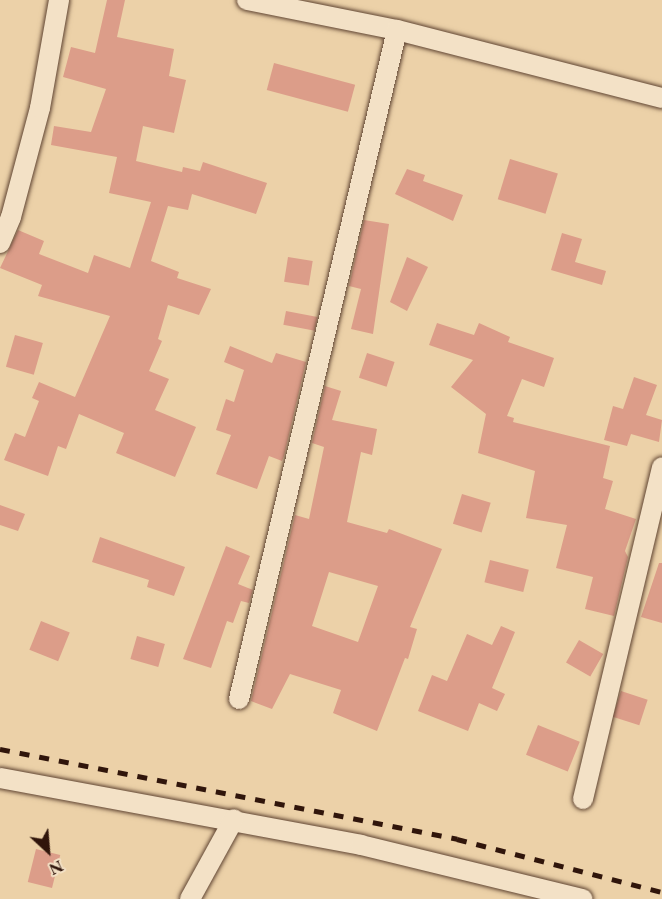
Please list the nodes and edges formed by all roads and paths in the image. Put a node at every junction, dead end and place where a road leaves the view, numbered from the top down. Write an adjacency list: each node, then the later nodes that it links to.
1 (59, 0): 5 (street)
2 (247, 0): 3 (street)
3 (397, 30): 4 (street); 7 (street)
4 (662, 98)
5 (0, 243)
6 (662, 467): 9 (street)
7 (239, 699)
8 (0, 778): 10 (street)
9 (583, 799)
10 (234, 819): 11 (street); 12 (street)
11 (190, 899)
12 (583, 899)

